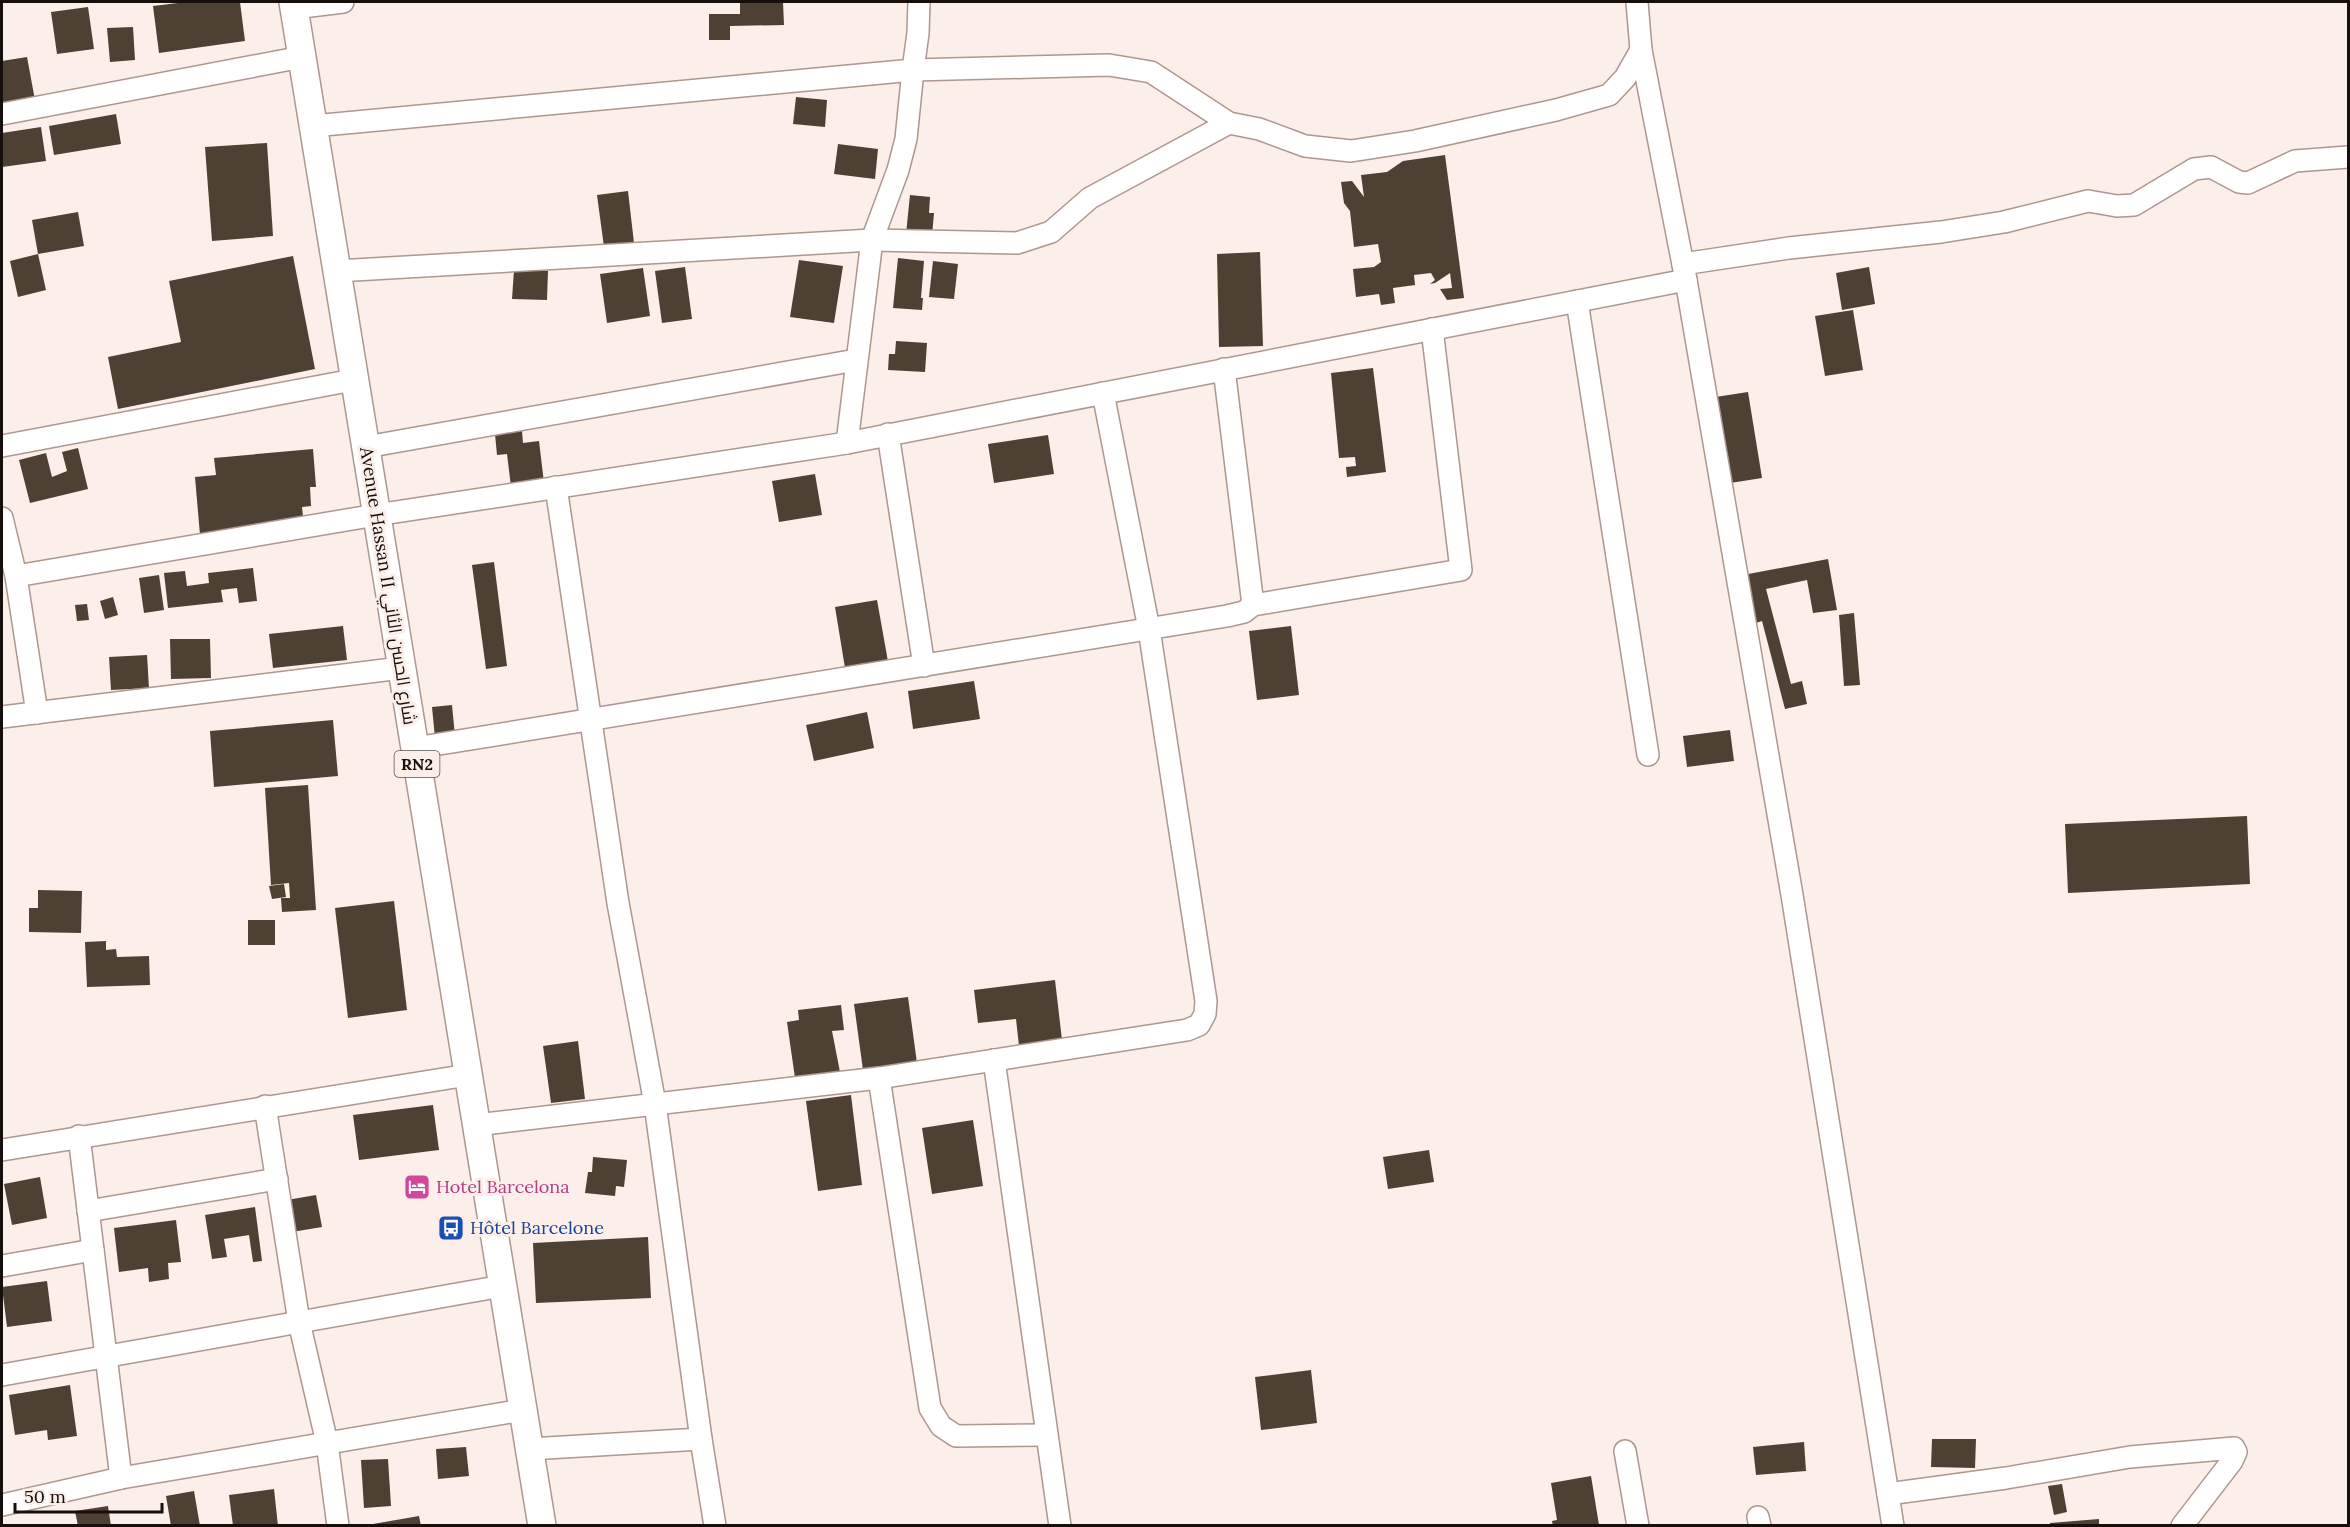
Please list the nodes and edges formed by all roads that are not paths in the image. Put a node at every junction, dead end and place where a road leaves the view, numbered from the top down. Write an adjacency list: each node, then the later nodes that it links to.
1 (343, 2): 4 (street)
2 (919, 2): 7 (street)
3 (1637, 2): 5 (street)
4 (294, 5): 6 (main road, Avenue Hassan II شارع الحسن الثاني / RN2)
5 (1641, 50): 9 (street); 14 (street)
6 (302, 57): 8 (street); 10 (main road, Avenue Hassan II شارع الحسن الثاني / RN2)
7 (913, 70): 9 (street); 10 (street); 12 (street)
8 (2, 114)
9 (1229, 123): 12 (street)
10 (313, 126): 13 (main road, Avenue Hassan II شارع الحسن الثاني / RN2)
11 (2349, 158): 14 (street)
12 (872, 240): 13 (street); 17 (street)
13 (337, 271): 19 (main road, Avenue Hassan II شارع الحسن الثاني / RN2)
14 (1684, 272): 15 (street); 61 (street)
15 (1577, 301): 16 (street); 37 (street)
16 (1432, 329): 18 (street); 29 (street)
17 (856, 360): 22 (street); 24 (street)
18 (1224, 369): 20 (street); 29 (street)
19 (353, 380): 23 (street); 24 (main road, Avenue Hassan II شارع الحسن الثاني / RN2)
20 (1103, 393): 21 (street); 30 (street)
21 (888, 434): 22 (street); 31 (street)
22 (847, 442): 25 (street)
23 (2, 446)
24 (366, 447): 26 (main road, Avenue Hassan II شارع الحسن الثاني / RN2)
25 (556, 487): 26 (street); 35 (street)
26 (376, 515): 28 (street); 32 (main road, Avenue Hassan II شارع الحسن الثاني / RN2)
27 (2, 518): 28 (street)
28 (16, 576): 33 (street)
29 (1253, 605): 30 (street)
30 (1149, 629): 31 (street); 38 (street)
31 (924, 666): 35 (street)
32 (402, 668): 33 (street); 36 (main road, Avenue Hassan II شارع الحسن الثاني / RN2)
33 (37, 713): 34 (street)
34 (2, 717)
35 (590, 720): 36 (street); 41 (street)
36 (415, 748): 39 (main road, Avenue Hassan II شارع الحسن الثاني / RN2)
37 (1648, 755)
38 (994, 1060): 40 (street); 55 (street)
39 (468, 1075): 42 (street); 43 (main road, Avenue Hassan II شارع الحسن الثاني / RN2)
40 (879, 1077): 41 (street); 55 (street)
41 (655, 1104): 43 (street); 56 (street)
42 (265, 1106): 44 (street); 46 (street)
43 (476, 1125): 50 (main road, Avenue Hassan II شارع الحسن الثاني / RN2)
44 (79, 1136): 45 (street); 47 (street)
45 (2, 1150)
46 (277, 1179): 47 (street); 51 (street)
47 (88, 1211): 48 (street)
48 (93, 1250): 49 (street); 52 (street)
49 (2, 1266)
50 (502, 1286): 51 (street); 54 (main road, Avenue Hassan II شارع الحسن الثاني / RN2)
51 (299, 1322): 52 (street); 57 (street)
52 (105, 1356): 53 (street); 60 (street)
53 (2, 1375)
54 (523, 1410): 57 (street); 58 (main road, Avenue Hassan II شارع الحسن الثاني / RN2)
55 (1047, 1435): 66 (street)
56 (701, 1439): 58 (street); 65 (street)
57 (327, 1443): 60 (street); 63 (street)
58 (529, 1449): 64 (main road, Avenue Hassan II شارع الحسن الثاني / RN2)
59 (1625, 1451): 67 (street)
60 (121, 1478): 62 (street)
61 (1888, 1494): 68 (street); 69 (street)
62 (2, 1505)
63 (338, 1526)
64 (542, 1526)
65 (715, 1526)
66 (1060, 1526)
67 (1638, 1526)
68 (1893, 1526)
69 (2182, 1526)

